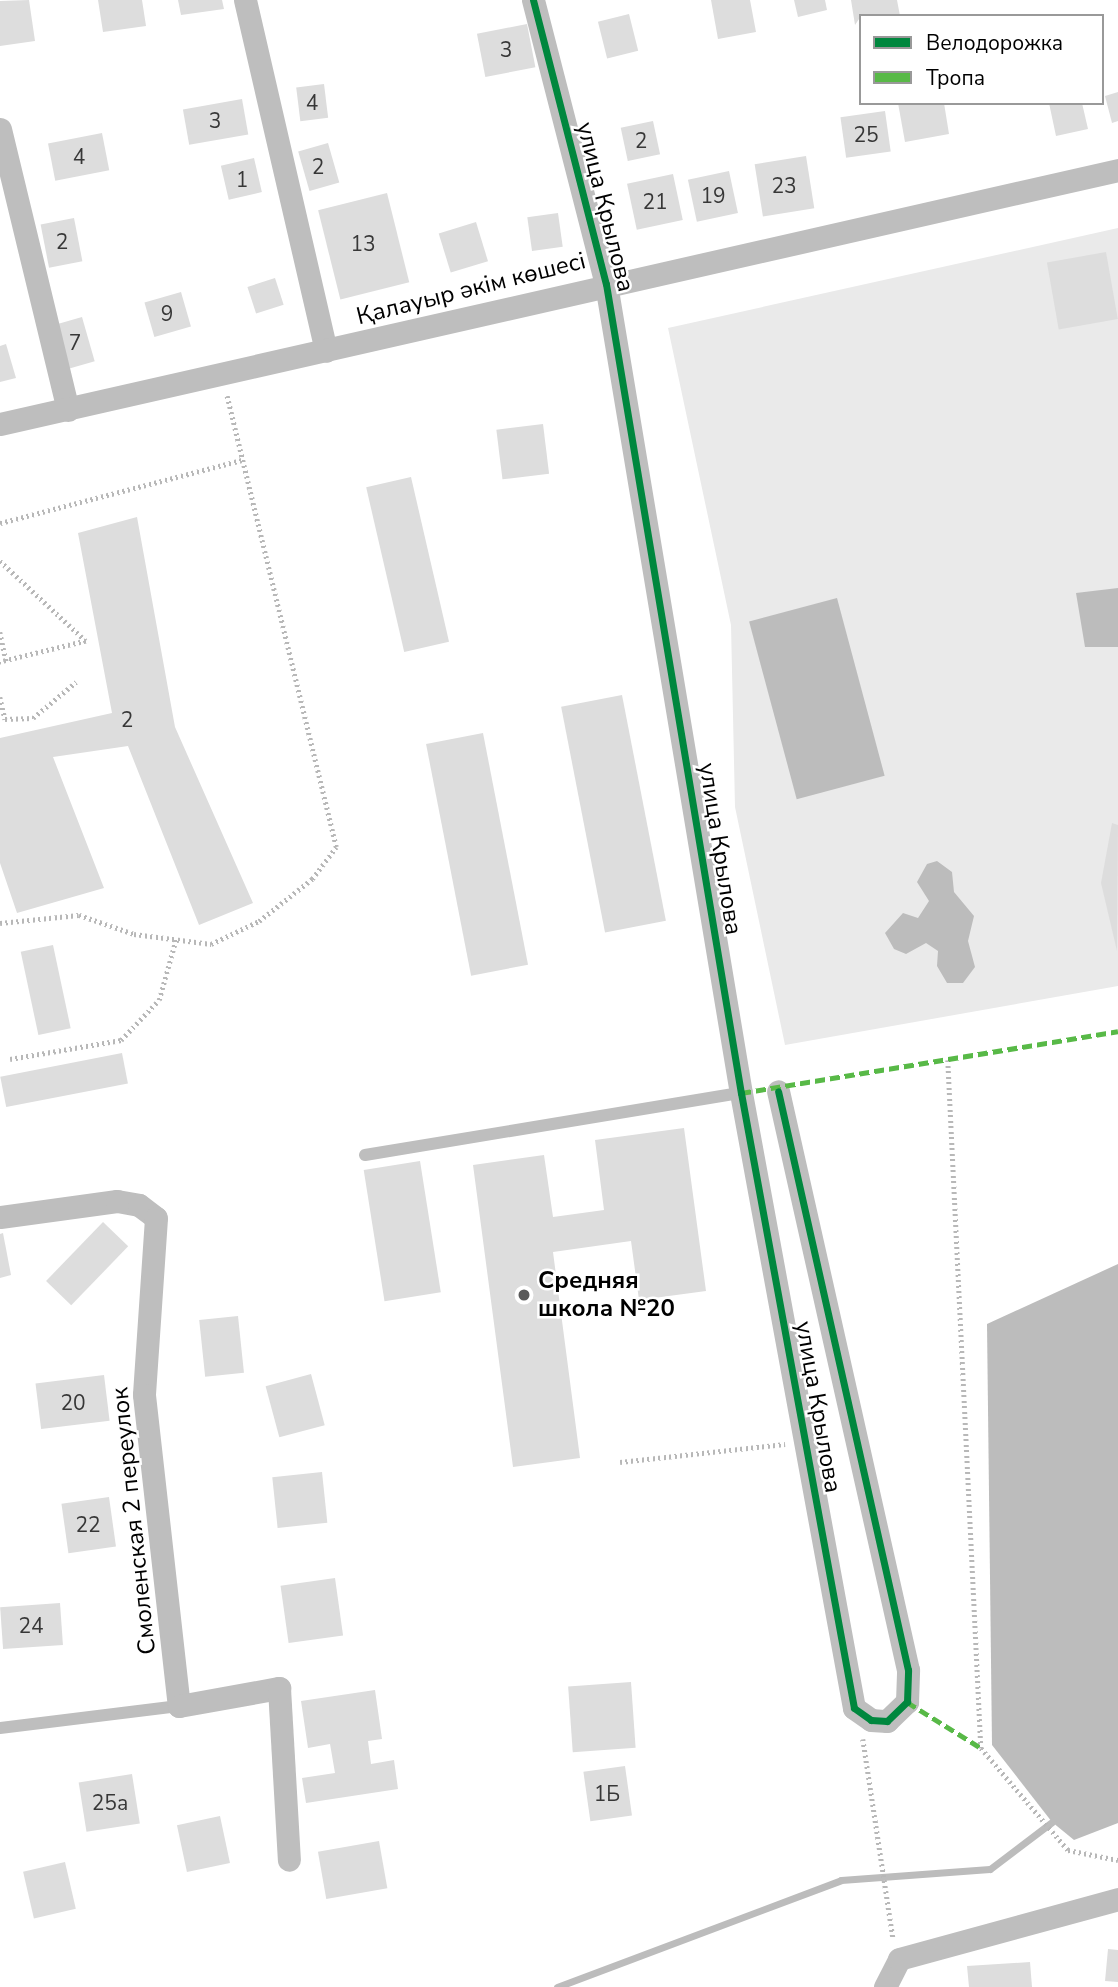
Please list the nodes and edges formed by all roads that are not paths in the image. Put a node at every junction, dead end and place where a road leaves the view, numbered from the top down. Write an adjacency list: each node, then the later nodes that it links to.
1 (245, 0): 6 (street)
2 (537, 1): 5 (street, улица Крылова)
3 (0, 128): 7 (street)
4 (1118, 170): 5 (street, Қалауыр әкім көшесі)
5 (606, 284): 6 (street, Қалауыр әкім көшесі); 10 (street, улица Крылова)
6 (326, 351): 7 (street, Қалауыр әкім көшесі)
7 (68, 410): 8 (street, Қалауыр әкім көшесі)
8 (0, 424)
9 (778, 1091): 10 (street, улица Крылова)
10 (741, 1093): 11 (lane)
11 (365, 1155)
12 (0, 1217): 13 (street, Смоленская 2 переулок)
13 (179, 1706): 14 (lane); 15 (street)
14 (0, 1728)
15 (289, 1860)
16 (1118, 1899): 17 (street)
17 (885, 1987)

